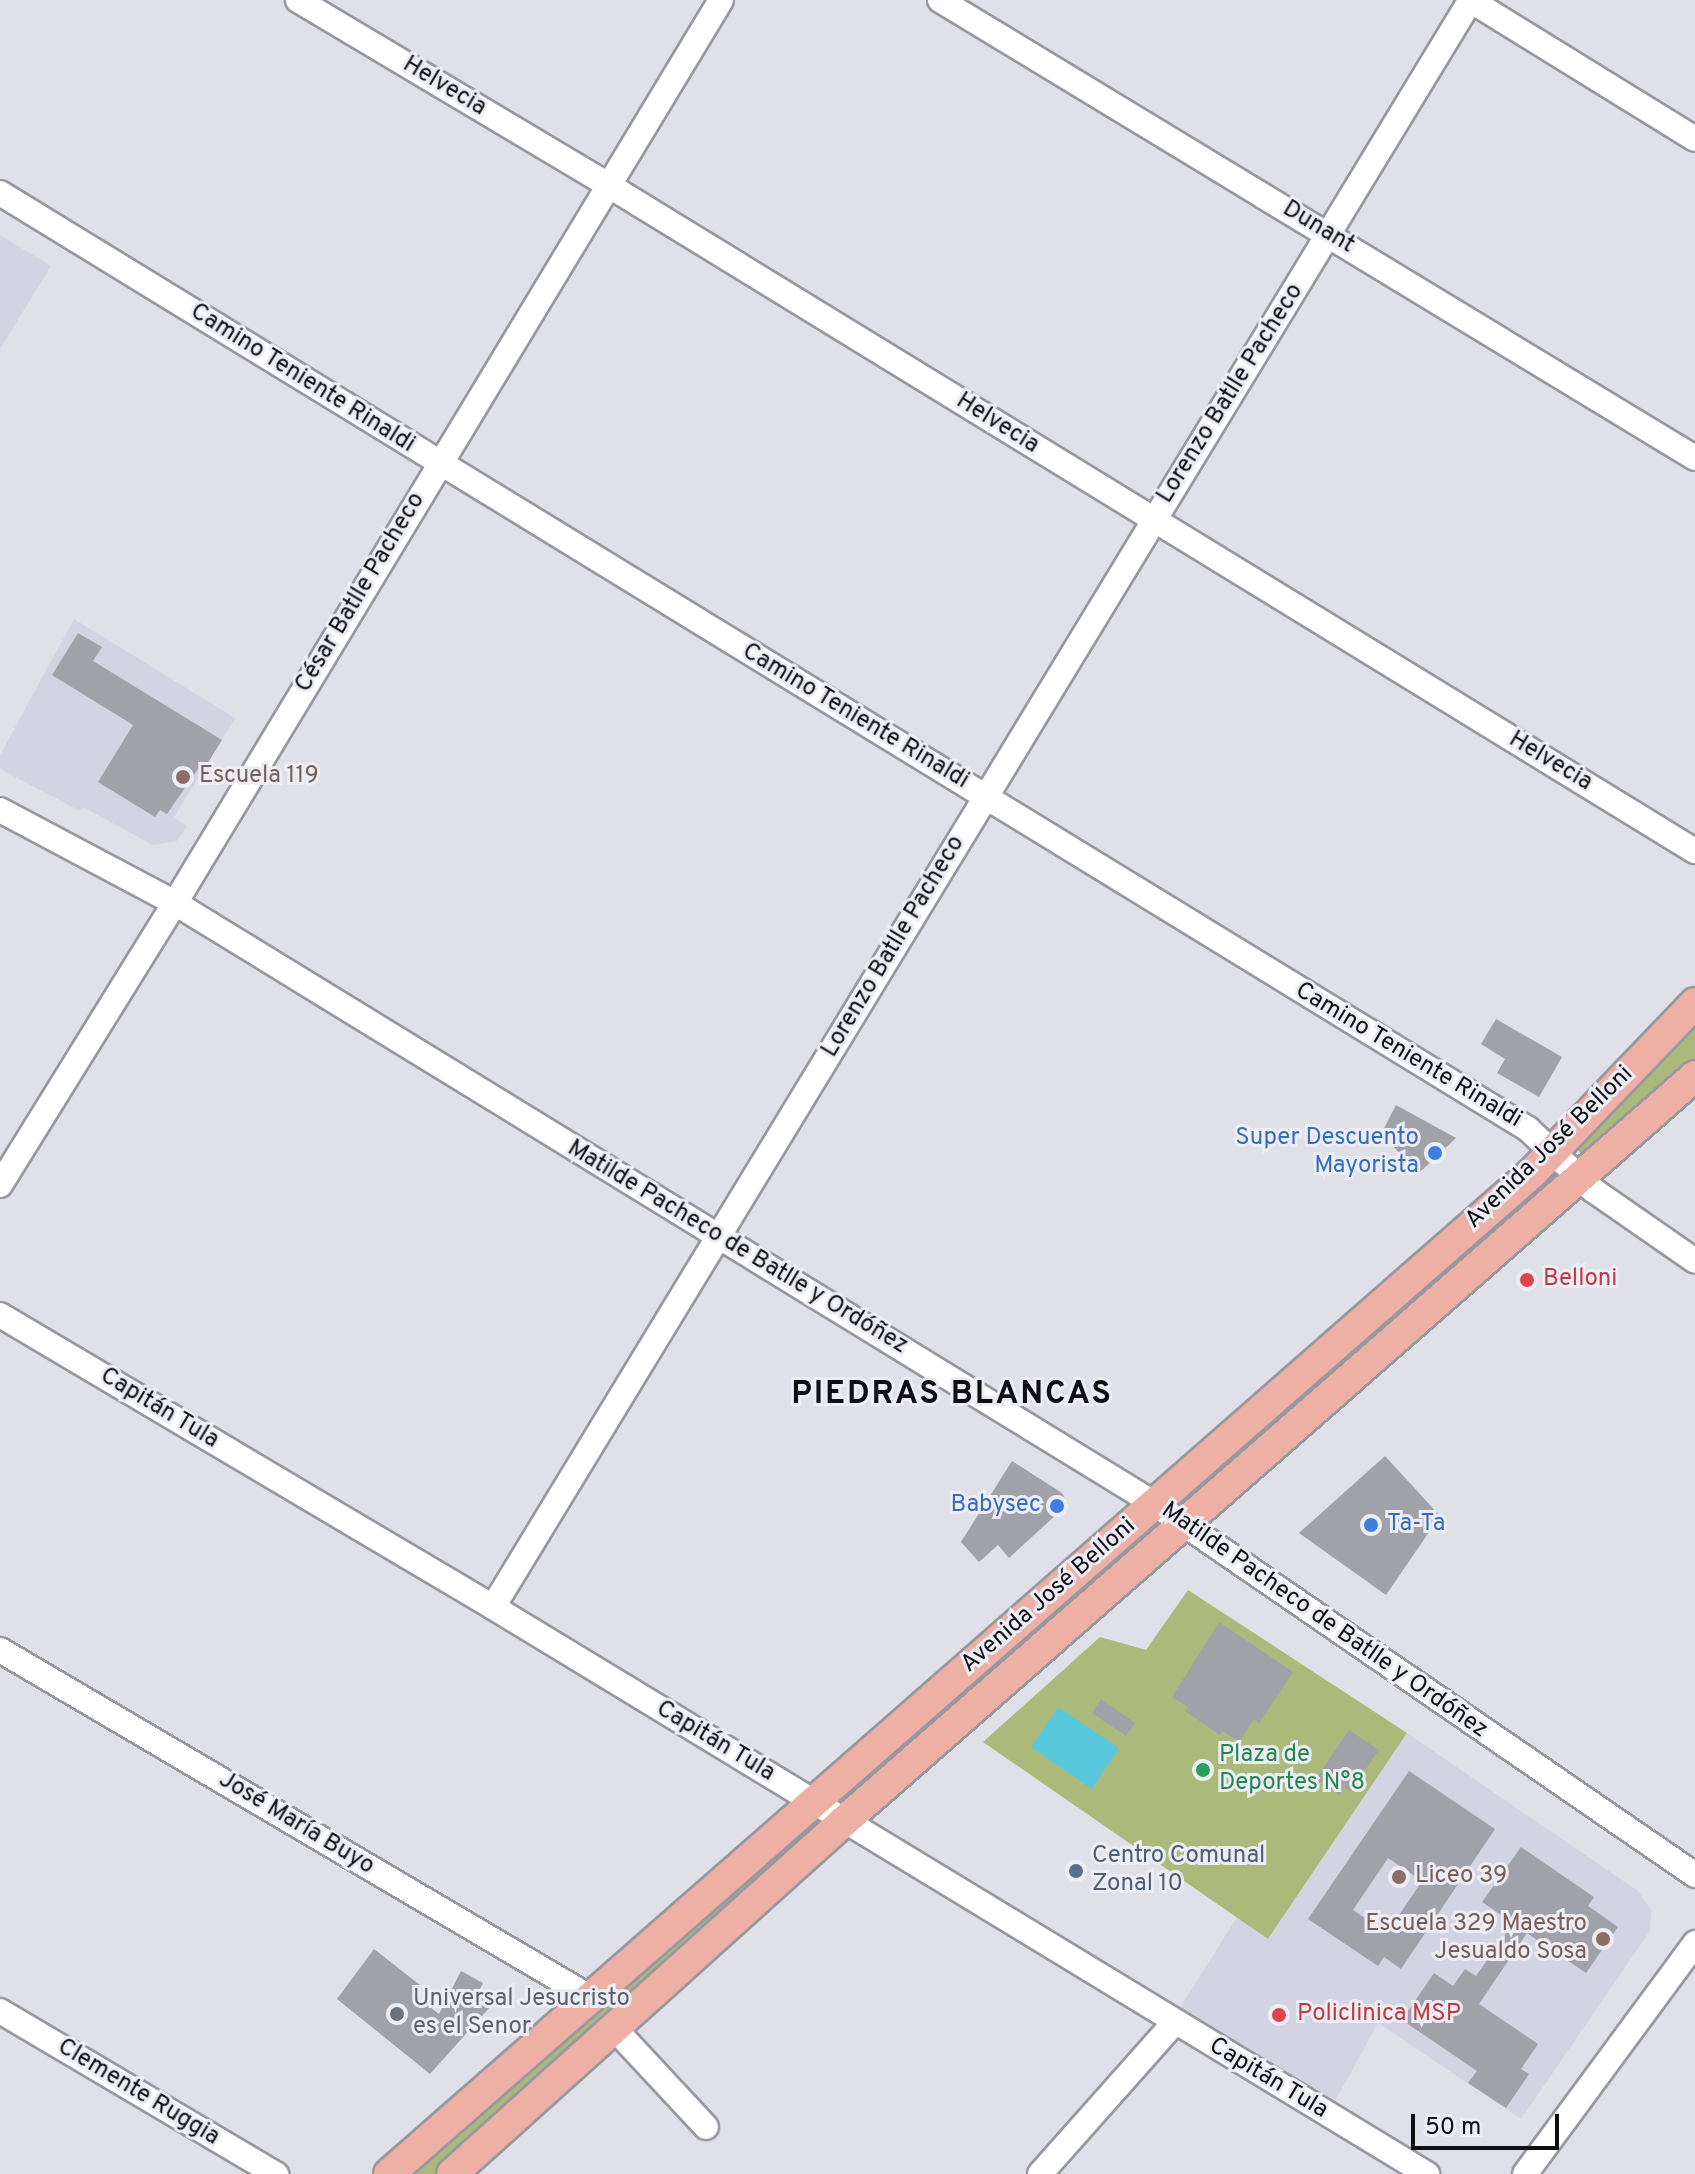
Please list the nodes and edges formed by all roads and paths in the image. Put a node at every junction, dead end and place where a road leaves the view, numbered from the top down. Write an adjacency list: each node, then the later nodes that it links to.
1 (298, 0): 6 (street, Helvecia)
2 (721, 0): 6 (street, César Batlle Pacheco)
3 (940, 0): 8 (street, Dunant)
4 (1470, 0): 5 (street); 8 (street, Lorenzo Batlle Pacheco)
5 (1695, 139)
6 (608, 185): 10 (street, César Batlle Pacheco); 11 (street, Helvecia)
7 (0, 193): 10 (street, Camino Teniente Rinaldi)
8 (1330, 236): 9 (street, Dunant); 11 (street, Lorenzo Batlle Pacheco)
9 (1695, 458)
10 (439, 464): 12 (street, Camino Teniente Rinaldi); 15 (street, César Batlle Pacheco)
11 (1153, 520): 12 (street, Lorenzo Batlle Pacheco); 14 (street, Helvecia)
12 (985, 797): 18 (street, Camino Teniente Rinaldi); 21 (street, Lorenzo Batlle Pacheco)
13 (0, 810): 15 (street, Matilde Pacheco de Batlle y Ordóñez)
14 (1695, 851)
15 (175, 903): 20 (street, César Batlle Pacheco); 21 (street, Matilde Pacheco de Batlle y Ordóñez)
16 (1695, 1003): 18 (main road, Avenida José Belloni)
17 (1695, 1076): 19 (main road, Avenida José Belloni)
18 (1553, 1150): 19 (street, Camino Teniente Rinaldi); 24 (main road, Avenida José Belloni)
19 (1581, 1180): 22 (street, Camino Teniente Rinaldi); 25 (main road, Avenida José Belloni)
20 (0, 1185)
21 (719, 1236): 24 (street, Matilde Pacheco de Batlle y Ordóñez); 26 (street, Lorenzo Batlle Pacheco)
22 (1695, 1261)
23 (0, 1315): 26 (street, Capitán Tula)
24 (1155, 1504): 25 (street, Matilde Pacheco de Batlle y Ordóñez); 28 (main road, Avenida José Belloni)
25 (1183, 1525): 29 (main road, Avenida José Belloni); 30 (street, Matilde Pacheco de Batlle y Ordóñez)
26 (493, 1607): 28 (street, Capitán Tula)
27 (0, 1650): 32 (street, José María Buyo)
28 (812, 1803): 29 (street, Capitán Tula); 32 (main road, Avenida José Belloni)
29 (843, 1822): 34 (street, Capitán Tula); 35 (main road, Avenida José Belloni)
30 (1695, 1875)
31 (1695, 1943): 42 (street)
32 (593, 1999): 38 (main road, Avenida José Belloni)
33 (0, 2011): 37 (street, Clemente Ruggia)
34 (1174, 2023): 40 (street); 41 (street, Capitán Tula)
35 (614, 2028): 36 (street); 39 (main road, Avenida José Belloni)
36 (706, 2127)
37 (276, 2174)
38 (389, 2174)
39 (452, 2174)
40 (1040, 2174)
41 (1427, 2174)
42 (1525, 2174)

